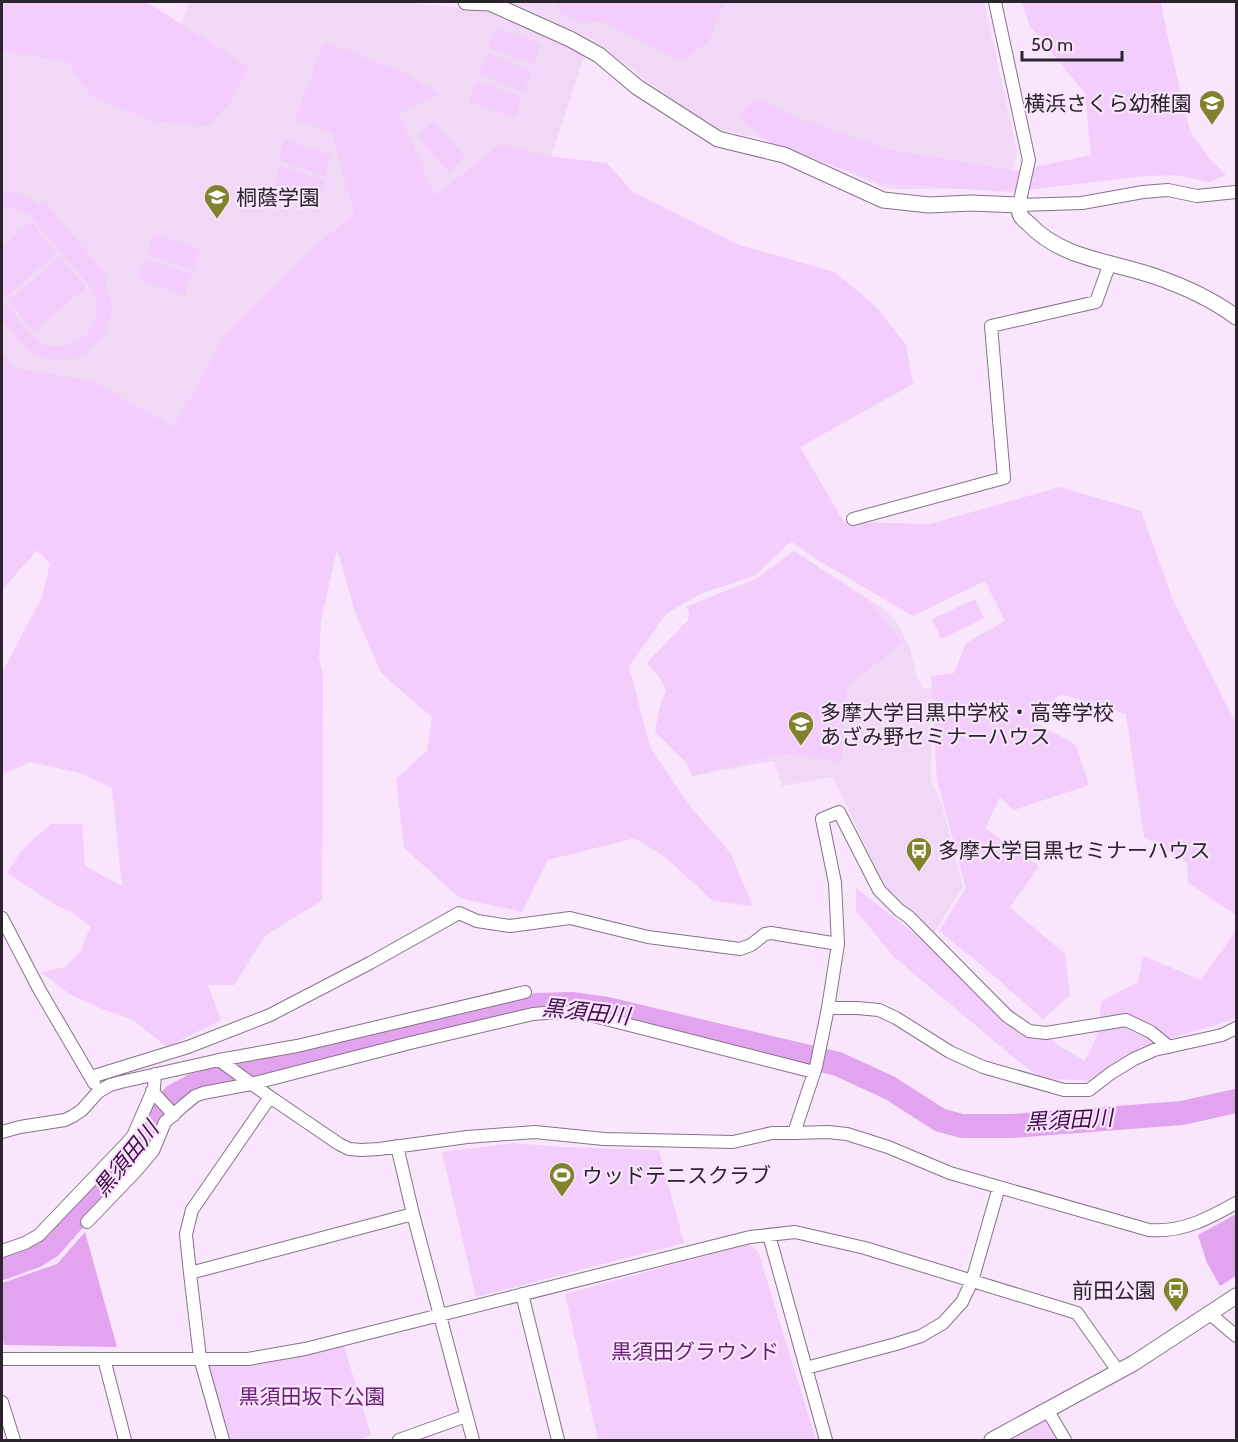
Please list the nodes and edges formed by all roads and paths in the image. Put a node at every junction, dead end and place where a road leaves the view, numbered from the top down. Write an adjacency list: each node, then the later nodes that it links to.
1 (466, 2): 4 (street)
2 (995, 2): 4 (street)
3 (1236, 192): 4 (street)
4 (1019, 205): 5 (street)
5 (1110, 263): 6 (street); 7 (street)
6 (1236, 317)
7 (853, 519)
8 (2, 918): 17 (street)
9 (838, 944): 11 (street); 13 (street); 17 (street)
10 (525, 992): 14 (street)
11 (828, 1008): 13 (street); 15 (street)
12 (1236, 1028): 13 (street)
13 (1169, 1047)
14 (223, 1063): 16 (street); 18 (street)
15 (815, 1069): 18 (street); 24 (street)
16 (156, 1074): 19 (street); 20 (street)
17 (91, 1077): 20 (street)
18 (249, 1082): 21 (street); 22 (street)
19 (152, 1091): 22 (street); 31 (street)
20 (98, 1092): 23 (street)
21 (270, 1097): 25 (street); 32 (street)
22 (174, 1115): 29 (street)
23 (2, 1132)
24 (794, 1133): 25 (street); 26 (street)
25 (397, 1146): 28 (street)
26 (999, 1187): 27 (street); 33 (street)
27 (1236, 1203)
28 (413, 1214): 32 (street); 37 (street)
29 (87, 1222)
30 (769, 1235): 33 (street); 34 (street); 42 (street)
31 (2, 1251)
32 (190, 1273): 39 (street)
33 (972, 1281): 42 (street); 43 (street)
34 (522, 1294): 37 (street); 52 (street)
35 (1236, 1296): 36 (street)
36 (1209, 1313): 38 (street); 43 (street)
37 (441, 1315): 39 (street); 46 (street)
38 (1236, 1336)
39 (200, 1358): 41 (street); 49 (street)
40 (2, 1359): 41 (street)
41 (104, 1359): 48 (street)
42 (807, 1368): 53 (street)
43 (1118, 1371): 45 (street)
44 (2, 1402): 47 (street)
45 (1048, 1411): 54 (street); 55 (street)
46 (466, 1416): 50 (street); 51 (street)
47 (14, 1440)
48 (125, 1440)
49 (223, 1440)
50 (399, 1440)
51 (473, 1440)
52 (558, 1440)
53 (826, 1440)
54 (992, 1440)
55 (1065, 1440)

